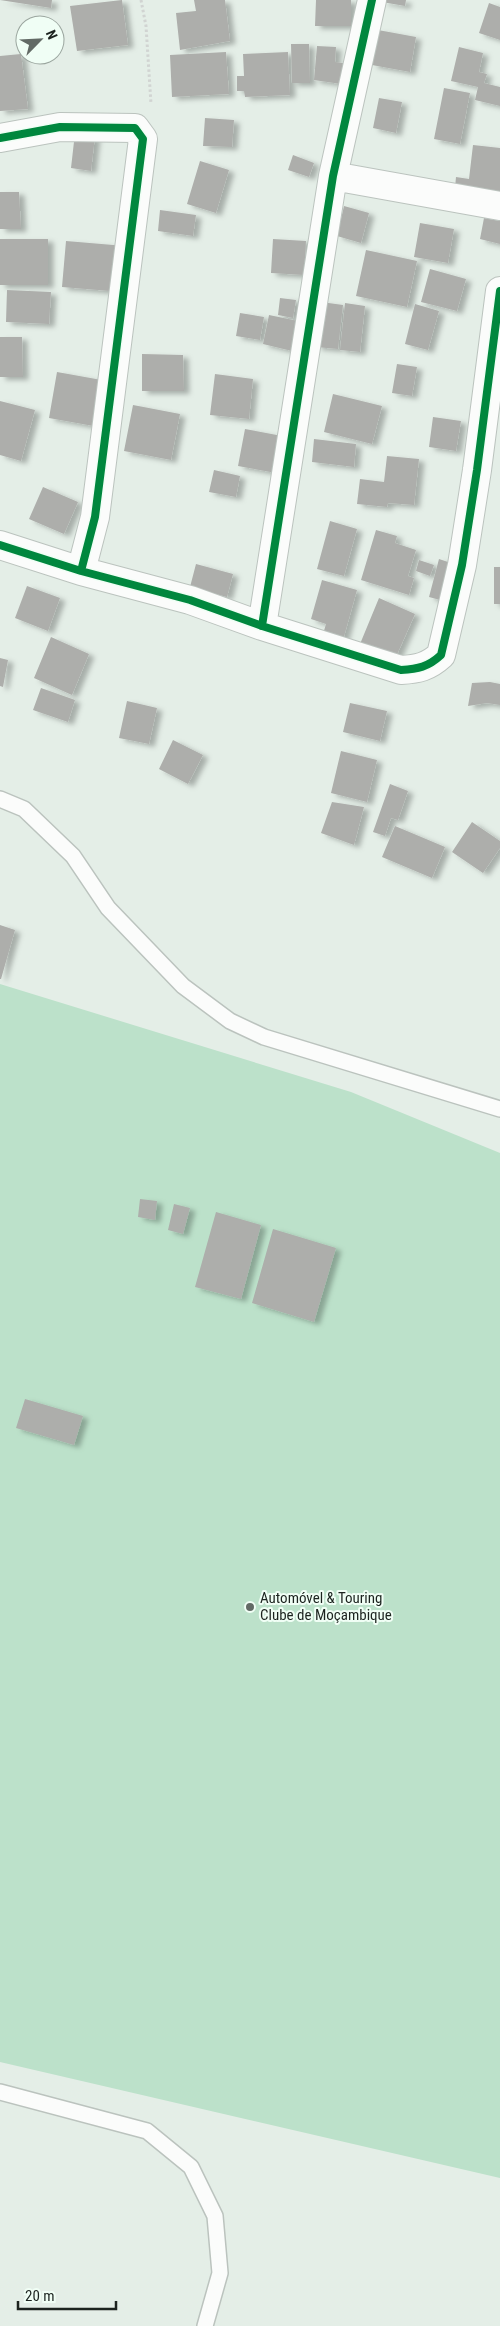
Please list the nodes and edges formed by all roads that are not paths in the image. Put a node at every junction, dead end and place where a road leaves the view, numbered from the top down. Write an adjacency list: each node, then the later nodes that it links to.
1 (372, 0): 3 (street)
2 (0, 138): 7 (street)
3 (333, 176): 4 (street); 8 (street)
4 (500, 206)
5 (500, 291): 8 (street)
6 (0, 545): 7 (street)
7 (81, 571): 8 (street)
8 (262, 626)
9 (0, 799): 10 (lane)
10 (500, 1110)
11 (0, 2092): 12 (lane)
12 (204, 2326)

